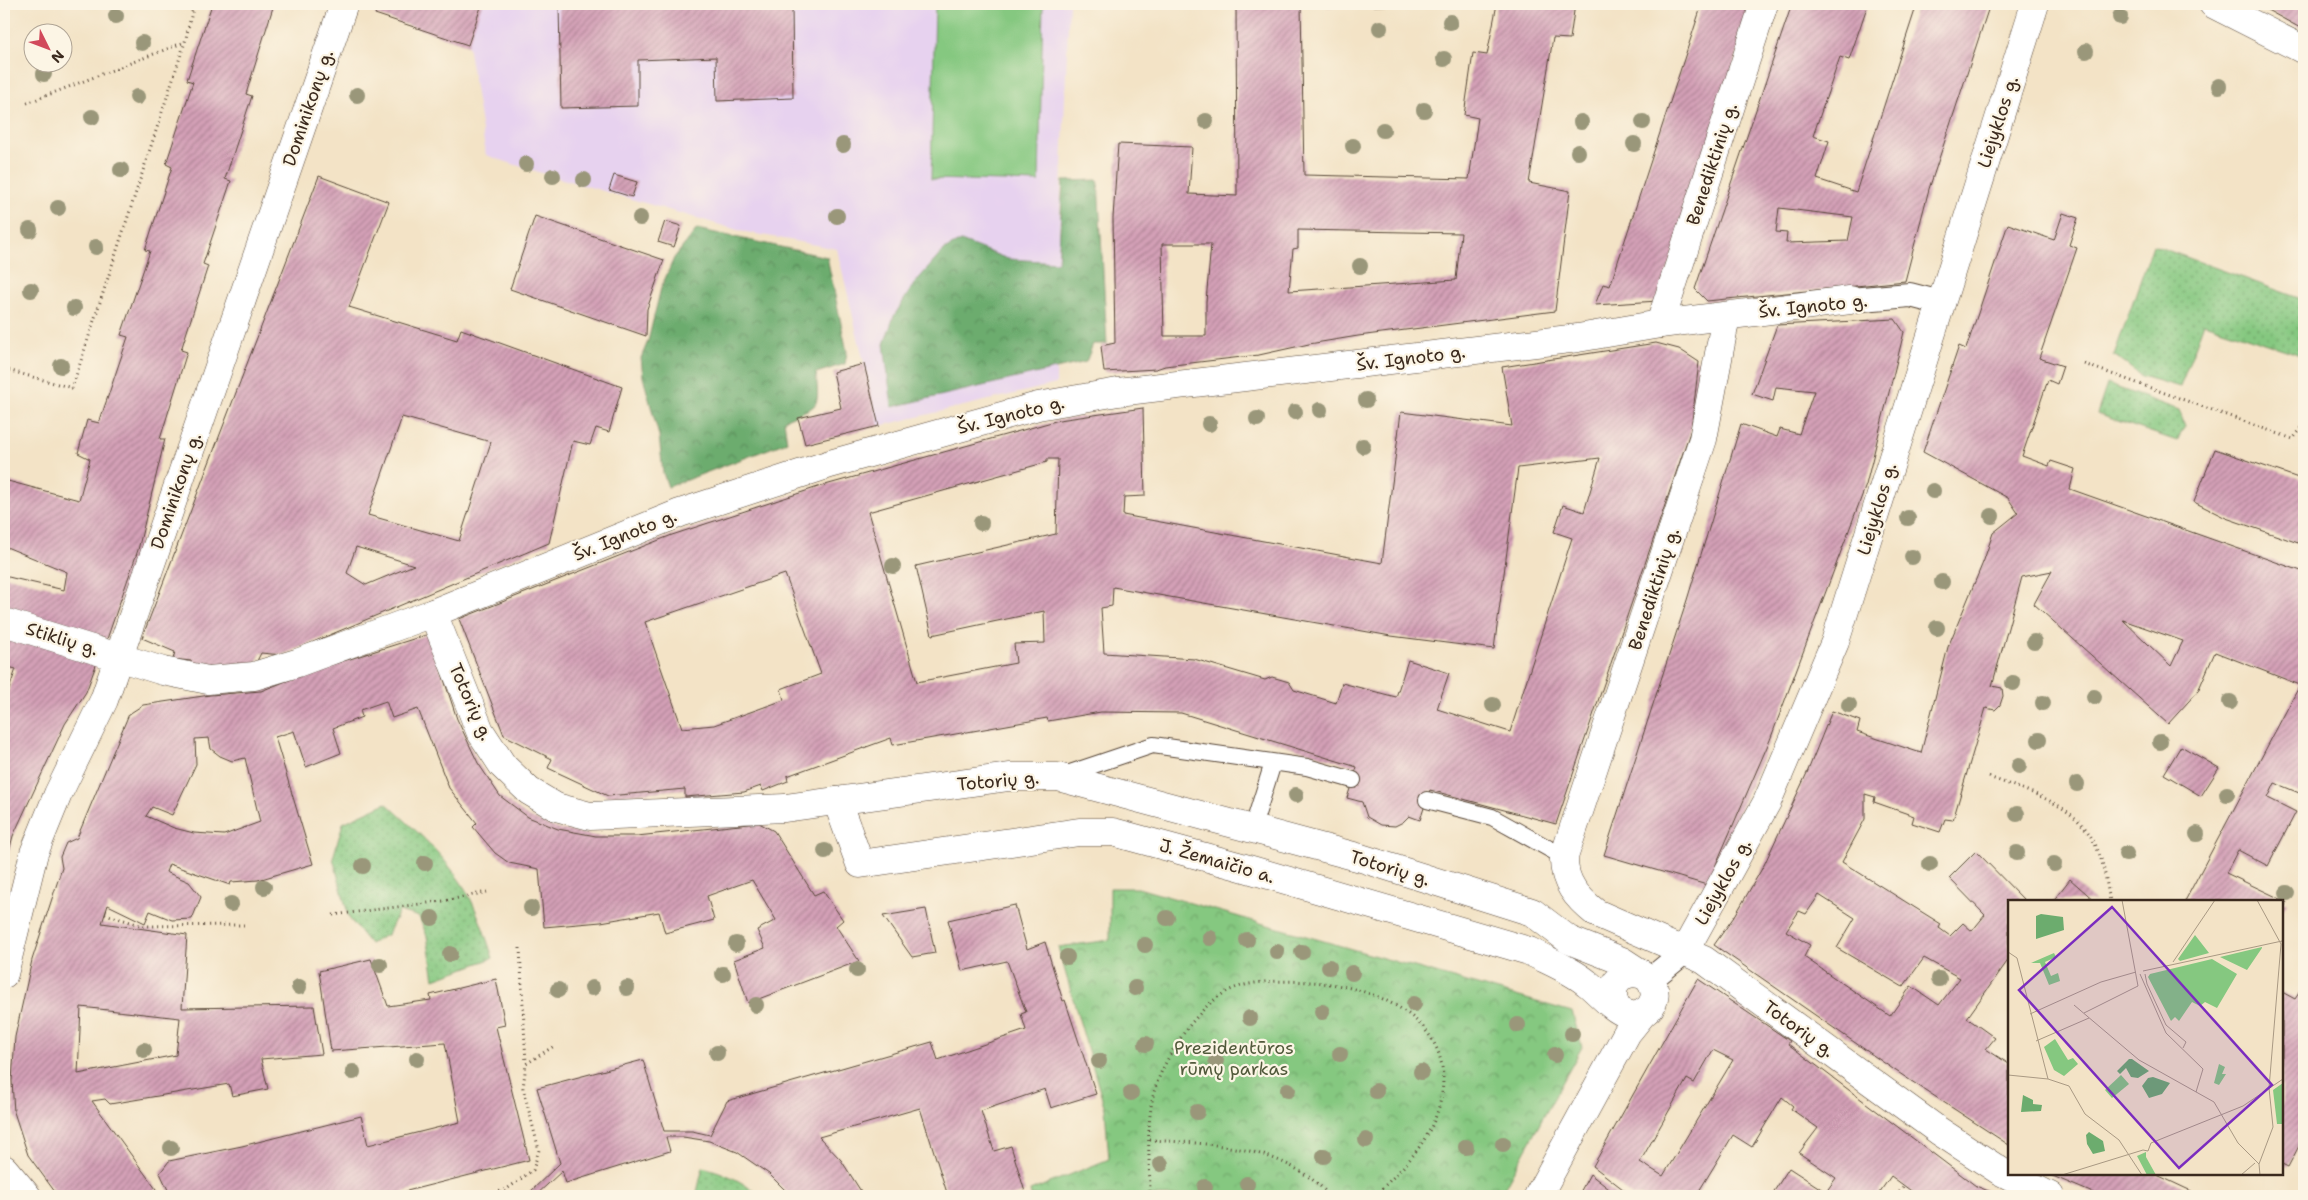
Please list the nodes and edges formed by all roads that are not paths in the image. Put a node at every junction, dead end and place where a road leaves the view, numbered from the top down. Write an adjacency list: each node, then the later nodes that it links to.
1 (344, 4): 12 (street, Dominikonų g.)
2 (1764, 4): 9 (street, Benediktinių g.)
3 (2035, 4): 7 (street, Liejyklos g.)
4 (2213, 4): 5 (street)
5 (2304, 50)
6 (1850, 300): 7 (street, Šv. Ignoto g.); 8 (street, Šv. Ignoto g.)
7 (1941, 303): 23 (street, Liejyklos g.)
8 (1726, 316): 9 (street, Šv. Ignoto g.); 21 (street, Benediktinių g.)
9 (1660, 324): 10 (street, Šv. Ignoto g.)
10 (433, 614): 12 (street, Šv. Ignoto g.); 18 (street, Totorių g.)
11 (4, 622): 12 (street, Stiklių g.)
12 (119, 656): 24 (street, Dominikonų g.)
13 (1273, 763): 14 (lane); 15 (lane); 19 (lane)
14 (1058, 777): 16 (street, Totorių g.); 18 (street, Totorių g.)
15 (1353, 780)
16 (1118, 792): 19 (street, Totorių g.); 20 (street)
17 (1427, 800): 21 (lane)
18 (837, 801): 20 (street, J. Žemaičio a.)
19 (1252, 830): 22 (street); 25 (street, Totorių g.)
20 (1113, 832): 22 (street, J. Žemaičio a.)
21 (1564, 857): 23 (street, Totorių g.)
22 (1238, 866): 26 (street, J. Žemaičio a.)
23 (1684, 952): 25 (street, Liejyklos g.); 30 (street, Totorių g.)
24 (4, 974)
25 (1646, 977): 26 (street); 26 (street)
26 (1627, 1016): 29 (street)
27 (4, 1169): 28 (street)
28 (26, 1196)
29 (1538, 1196)
30 (2050, 1196)

